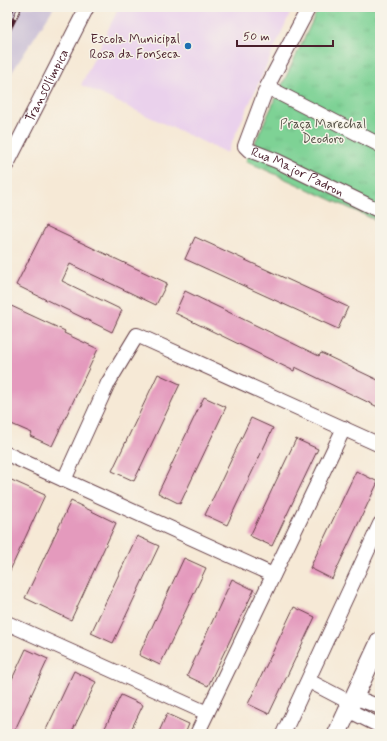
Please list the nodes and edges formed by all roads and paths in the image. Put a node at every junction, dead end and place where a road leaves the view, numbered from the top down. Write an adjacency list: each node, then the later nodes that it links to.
1 (87, 7): 5 (street, TransOlímpica)
2 (309, 7): 3 (street, Rua Major Padron)
3 (267, 87): 4 (street); 6 (street, Rua Major Padron)
4 (380, 145)
5 (7, 164)
6 (380, 211)
7 (344, 428): 8 (street); 10 (street); 12 (street)
8 (380, 445)
9 (7, 454): 10 (street)
10 (64, 480): 12 (street)
11 (380, 524): 15 (street)
12 (273, 575): 18 (street)
13 (7, 623): 18 (street)
14 (380, 641): 16 (main road)
15 (309, 681): 16 (street); 21 (street)
16 (351, 703): 17 (street); 19 (street); 22 (main road)
17 (380, 707)
18 (207, 713): 20 (street)
19 (380, 726)
20 (197, 734)
21 (283, 734)
22 (337, 734)

